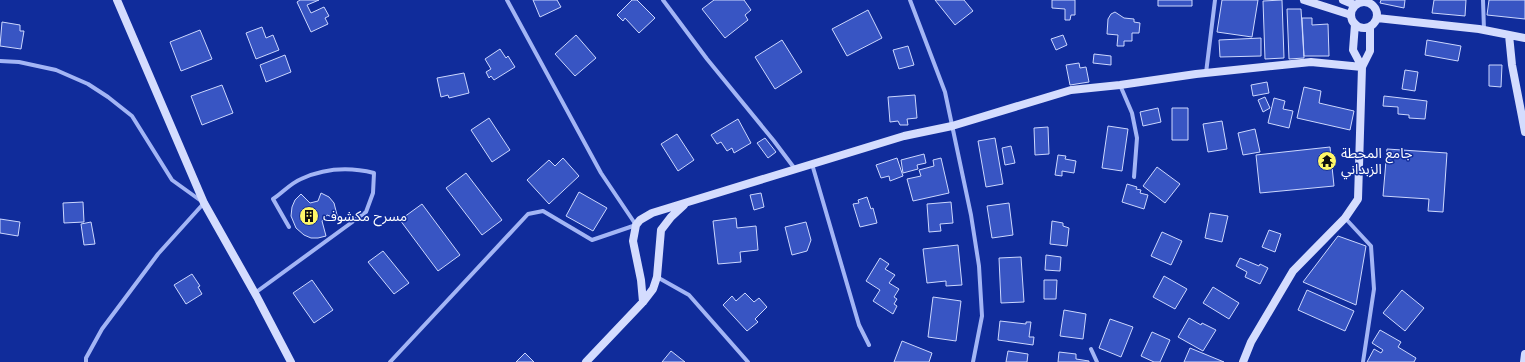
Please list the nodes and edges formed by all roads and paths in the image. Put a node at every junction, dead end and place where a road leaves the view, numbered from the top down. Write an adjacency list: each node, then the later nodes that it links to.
1 (116, 0): 27 (street)
2 (507, 0): 30 (street)
3 (663, 0): 25 (street)
4 (910, 0): 22 (street)
5 (1215, 0): 20 (street)
6 (1304, 0): 11 (street)
7 (1343, 0): 10 (street)
8 (1483, 0): 15 (street)
9 (1370, 2): 10 (street); 12 (street)
10 (1358, 3): 11 (street)
11 (1351, 15): 13 (street)
12 (1377, 18): 14 (street); 15 (street)
13 (1355, 24): 14 (street); 19 (street)
14 (1370, 27): 19 (street)
15 (1484, 30): 16 (street)
16 (1509, 35): 17 (street); 23 (street)
17 (1525, 38)
18 (0, 61): 27 (street)
19 (1362, 67): 20 (street); 29 (street)
20 (1206, 73): 21 (street)
21 (1120, 85): 22 (street); 26 (street)
22 (952, 126): 24 (street); 43 (street)
23 (1525, 132)
24 (812, 164): 25 (street); 35 (street)
25 (795, 169): 28 (street)
26 (1134, 177)
27 (204, 203): 33 (street); 38 (street)
28 (686, 204): 30 (street); 32 (street)
29 (1346, 218): 45 (street); 46 (street)
30 (636, 225): 34 (street); 40 (street)
31 (289, 227): 33 (street)
32 (657, 277): 34 (street); 42 (street)
33 (254, 293): 39 (street)
34 (643, 302): 41 (street)
35 (869, 345)
36 (1090, 349): 44 (street)
37 (1525, 354): 47 (street)
38 (86, 362)
39 (291, 362)
40 (390, 362)
41 (586, 362)
42 (748, 362)
43 (973, 362)
44 (1097, 362)
45 (1243, 362)
46 (1363, 362)
47 (1524, 362)

